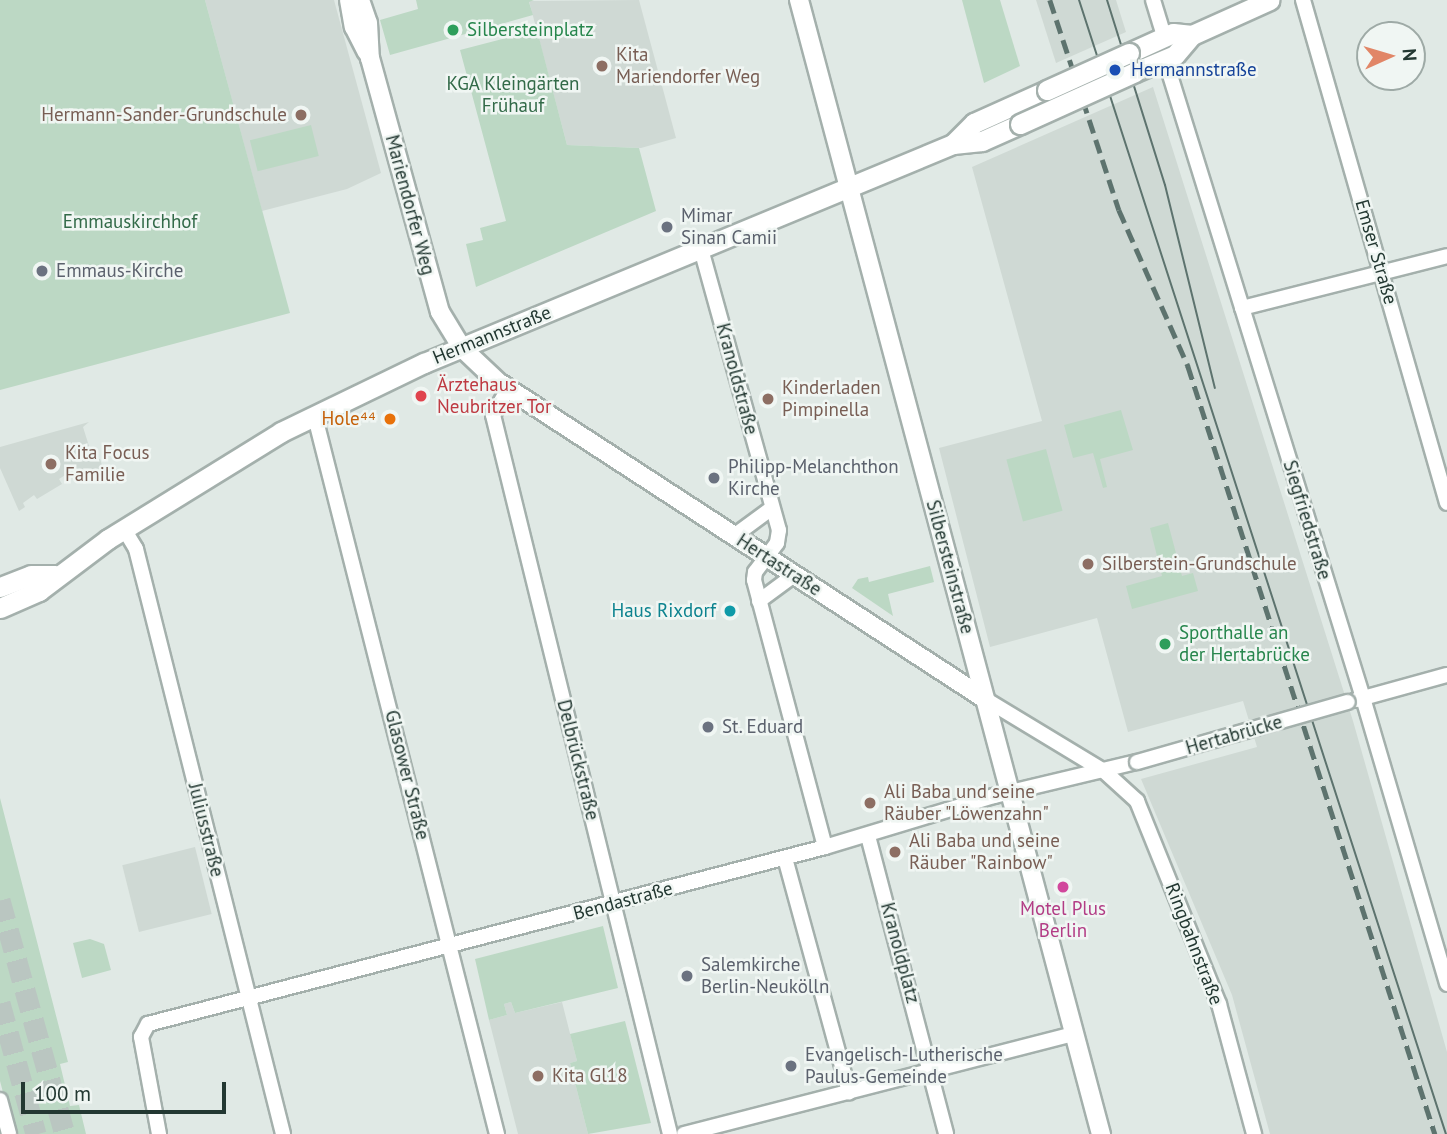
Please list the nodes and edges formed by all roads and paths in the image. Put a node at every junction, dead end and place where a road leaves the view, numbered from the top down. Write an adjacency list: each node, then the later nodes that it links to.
1 (349, 0): 9 (street, Mariendorfer Weg)
2 (359, 0): 9 (street, Mariendorfer Weg)
3 (799, 0): 12 (street, Silbersteinstraße)
4 (1153, 0): 8 (street)
5 (1270, 0): 7 (main road, Hermannstraße)
6 (1303, 0): 15 (street, Emser Straße)
7 (1192, 35): 8 (main road, Hermannstraße); 10 (main road, Hermannstraße)
8 (1164, 37): 11 (main road, Hermannstraße, bridge)
9 (370, 58): 17 (street, Mariendorfer Weg)
10 (1165, 59): 11 (main road, Hermannstraße, bridge); 16 (street, Siegfriedstraße)
11 (953, 144): 12 (main road, Hermannstraße)
12 (849, 187): 13 (main road, Hermannstraße); 32 (street, Silbersteinstraße)
13 (701, 249): 17 (main road, Hermannstraße); 21 (street, Kranoldstraße)
14 (1447, 256): 15 (street)
15 (1382, 272): 16 (street); 20 (street, Emser Straße)
16 (1242, 308): 31 (street, Siegfriedstraße)
17 (462, 348): 18 (street, Hertastraße); 19 (main road, Hermannstraße)
18 (508, 389): 23 (street, Hertastraße); 38 (street, Delbrückstraße)
19 (315, 417): 22 (main road, Hermannstraße); 39 (street, Glasower Straße)
20 (1447, 503)
21 (772, 508): 23 (street); 24 (street, Kranoldstraße)
22 (124, 529): 25 (main road, Hermannstraße); 41 (street, Juliusstraße)
23 (734, 536): 24 (street, Hertastraße)
24 (767, 557): 26 (street, Hertastraße); 28 (street, Kranoldstraße)
25 (55, 575): 27 (main road); 29 (main road, Hermannstraße)
26 (794, 575): 28 (street); 32 (street, Hertastraße)
27 (0, 587)
28 (759, 601): 36 (street, Kranoldstraße)
29 (0, 608)
30 (1447, 675): 31 (street, Hertabrücke)
31 (1363, 698): 33 (street, Hertabrücke, bridge); 40 (street, Siegfriedstraße)
32 (985, 699): 33 (street, Hertastraße); 34 (street, Silbersteinstraße)
33 (1104, 771): 34 (street, Bendastraße); 54 (street, Ringbahnstraße)
34 (1011, 795): 35 (street, Bendastraße); 42 (street, Silbersteinstraße)
35 (868, 836): 36 (street, Bendastraße); 43 (street, Kranoldplatz)
36 (825, 848): 37 (street, Bendastraße)
37 (786, 858): 38 (street, Bendastraße); 44 (street)
38 (614, 904): 39 (street, Bendastraße); 50 (street, Delbrückstraße)
39 (450, 946): 41 (street, Bendastraße); 49 (street, Glasower Straße)
40 (1446, 984)
41 (249, 999): 47 (street, Bendastraße); 48 (street, Juliusstraße)
42 (1074, 1034): 43 (street); 53 (street, Silbersteinstraße)
43 (929, 1071): 44 (street); 52 (street, Kranoldplatz)
44 (849, 1092): 51 (street)
45 (0, 1100): 46 (street)
46 (9, 1134)
47 (159, 1134)
48 (282, 1134)
49 (497, 1134)
50 (670, 1134)
51 (684, 1134)
52 (946, 1134)
53 (1101, 1134)
54 (1254, 1134)

